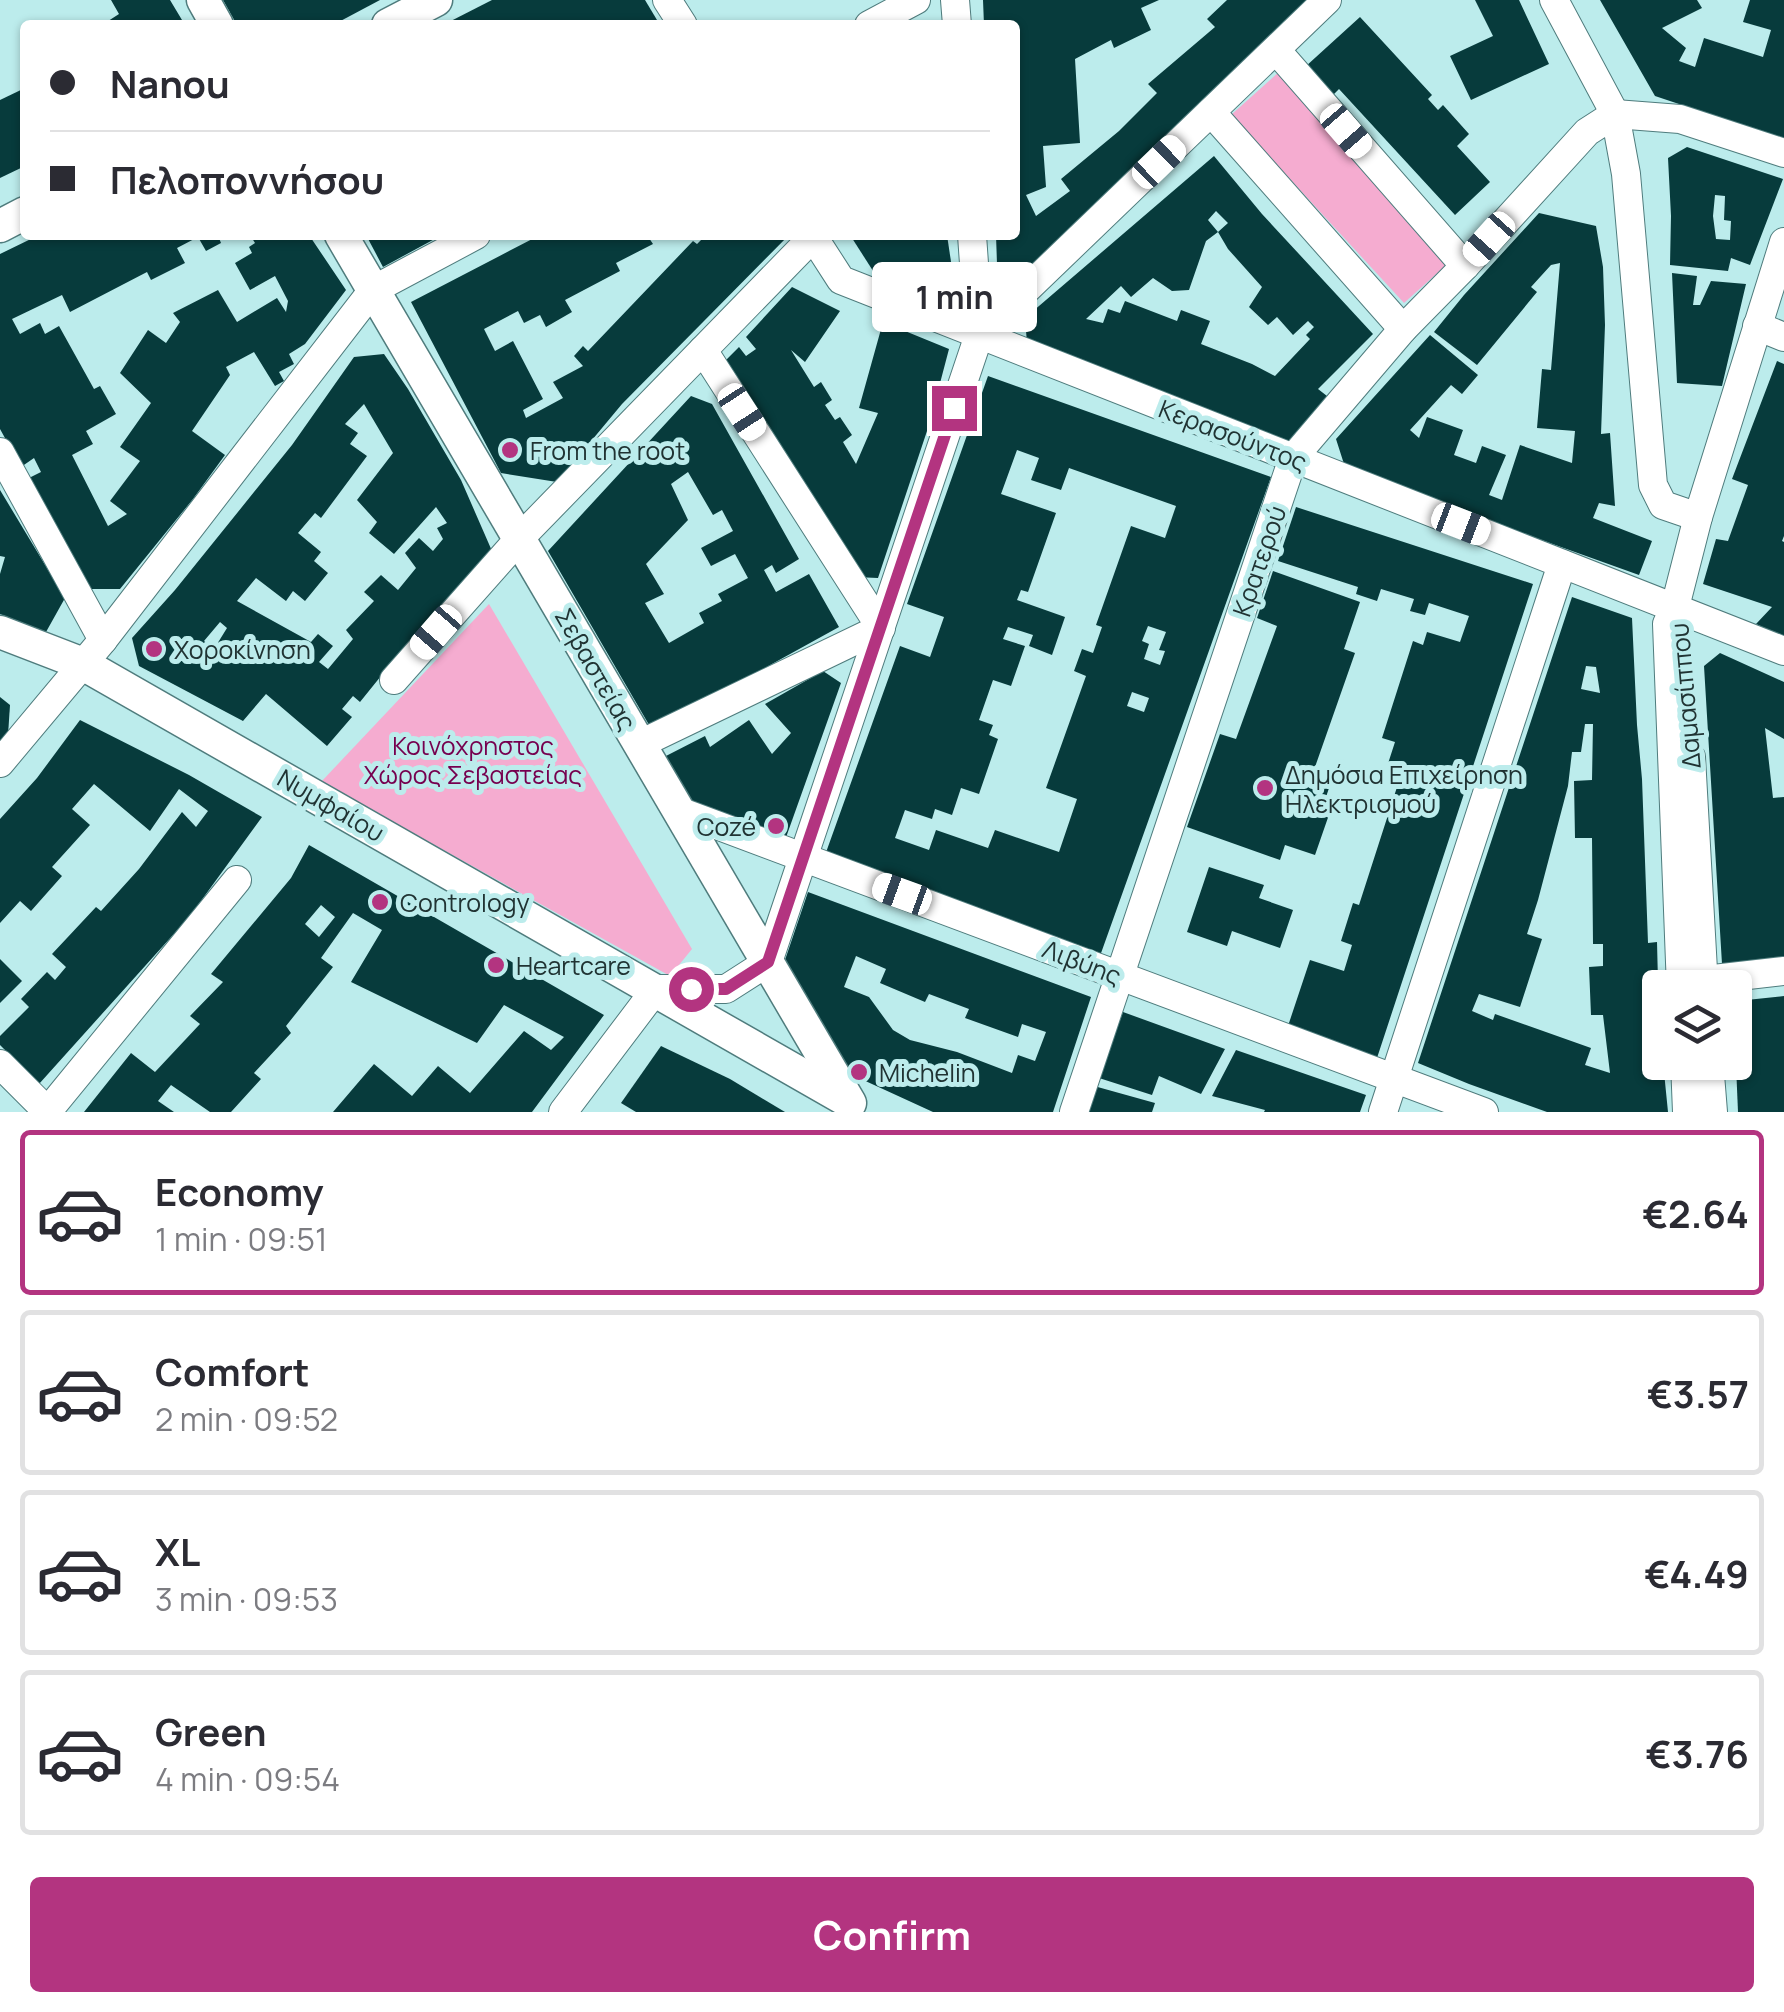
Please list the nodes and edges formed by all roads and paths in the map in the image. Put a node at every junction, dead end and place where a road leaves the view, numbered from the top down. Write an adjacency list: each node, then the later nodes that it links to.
1 (436, 0): 5 (street)
2 (916, 0): 6 (street)
3 (1327, 0): 7 (street)
4 (1554, 0): 9 (street)
5 (398, 20)
6 (878, 20)
7 (1276, 50): 8 (street); 17 (street)
8 (1210, 112): 20 (street); 21 (street)
9 (1615, 114): 10 (street); 17 (street, Κρατερού); 26 (street)
10 (1784, 153)
11 (344, 240): 18 (street, Σεβαστείας)
12 (467, 240): 18 (street)
13 (809, 240): 23 (street)
14 (816, 240): 21 (street, Κερασούντος)
15 (972, 240): 21 (street)
16 (1784, 242): 19 (street, Δαμασίππου)
17 (1464, 266): 20 (street, Κρατερού)
18 (373, 290): 27 (street, Σεβαστείας); 33 (street)
19 (1757, 326): 22 (street); 26 (street, Δαμασίππου)
20 (1403, 329): 25 (street, Κρατερού)
21 (979, 335): 25 (street, Κερασούντος); 30 (street)
22 (1784, 337)
23 (703, 350): 27 (street); 30 (street)
24 (0, 452): 33 (street)
25 (1293, 458): 28 (street, Κερασούντος); 43 (street, Κρατερού)
26 (1698, 518): 29 (street, Δαμασίππου)
27 (520, 539): 34 (street); 35 (street, Σεβαστείας)
28 (1562, 564): 29 (street, Κερασούντος); 47 (street)
29 (1676, 607): 32 (street, Κερασούντος); 41 (street, Δαμασίππου)
30 (880, 628): 35 (street); 38 (street)
31 (0, 632): 33 (street, Νυμφαίου)
32 (1784, 651)
33 (94, 652): 36 (street); 45 (street, Νυμφαίου)
34 (394, 680)
35 (640, 744): 37 (street, Σεβαστείας)
36 (0, 763)
37 (679, 811): 38 (street, Λιβύης); 40 (street, Σεβαστείας)
38 (804, 858): 40 (street); 43 (street, Λιβύης)
39 (236, 880): 51 (street)
40 (768, 962): 45 (street); 50 (street, Σεβαστείας)
41 (1691, 970)
42 (1784, 971): 44 (street)
43 (1119, 976): 47 (street, Λιβύης); 53 (street, Κρατερού)
44 (1752, 976)
45 (656, 990): 50 (street, Νυμφαίου); 52 (street)
46 (0, 1064): 51 (street)
47 (1394, 1078): 54 (street); 55 (street, Λιβύης)
48 (1686, 1080): 56 (street)
49 (1710, 1080): 57 (street)
50 (854, 1109)
51 (47, 1112)
52 (562, 1112)
53 (1074, 1112)
54 (1383, 1112)
55 (1484, 1112)
56 (1687, 1112)
57 (1713, 1112)

